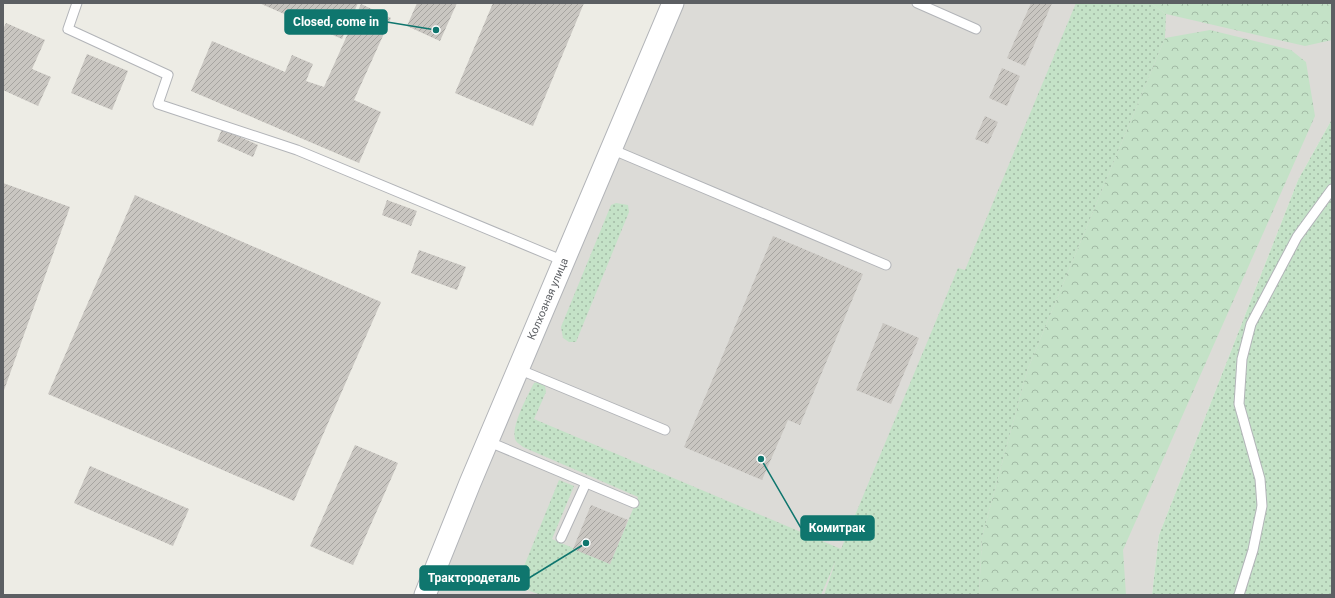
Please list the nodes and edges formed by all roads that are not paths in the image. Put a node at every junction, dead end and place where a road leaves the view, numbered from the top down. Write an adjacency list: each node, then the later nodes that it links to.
1 (77, 3): 7 (lane)
2 (673, 3): 5 (street, Колхозная улица)
3 (917, 3): 4 (lane)
4 (976, 29)
5 (611, 149): 7 (street, Колхозная улица); 8 (lane)
6 (1332, 189): 16 (lane)
7 (564, 261): 9 (street, Колхозная улица)
8 (886, 264)
9 (518, 370): 10 (lane); 11 (street, Колхозная улица)
10 (665, 430)
11 (487, 442): 12 (lane); 15 (street, Колхозная улица)
12 (586, 483): 13 (lane); 14 (lane)
13 (634, 503)
14 (561, 538)
15 (425, 595)
16 (1239, 595)

